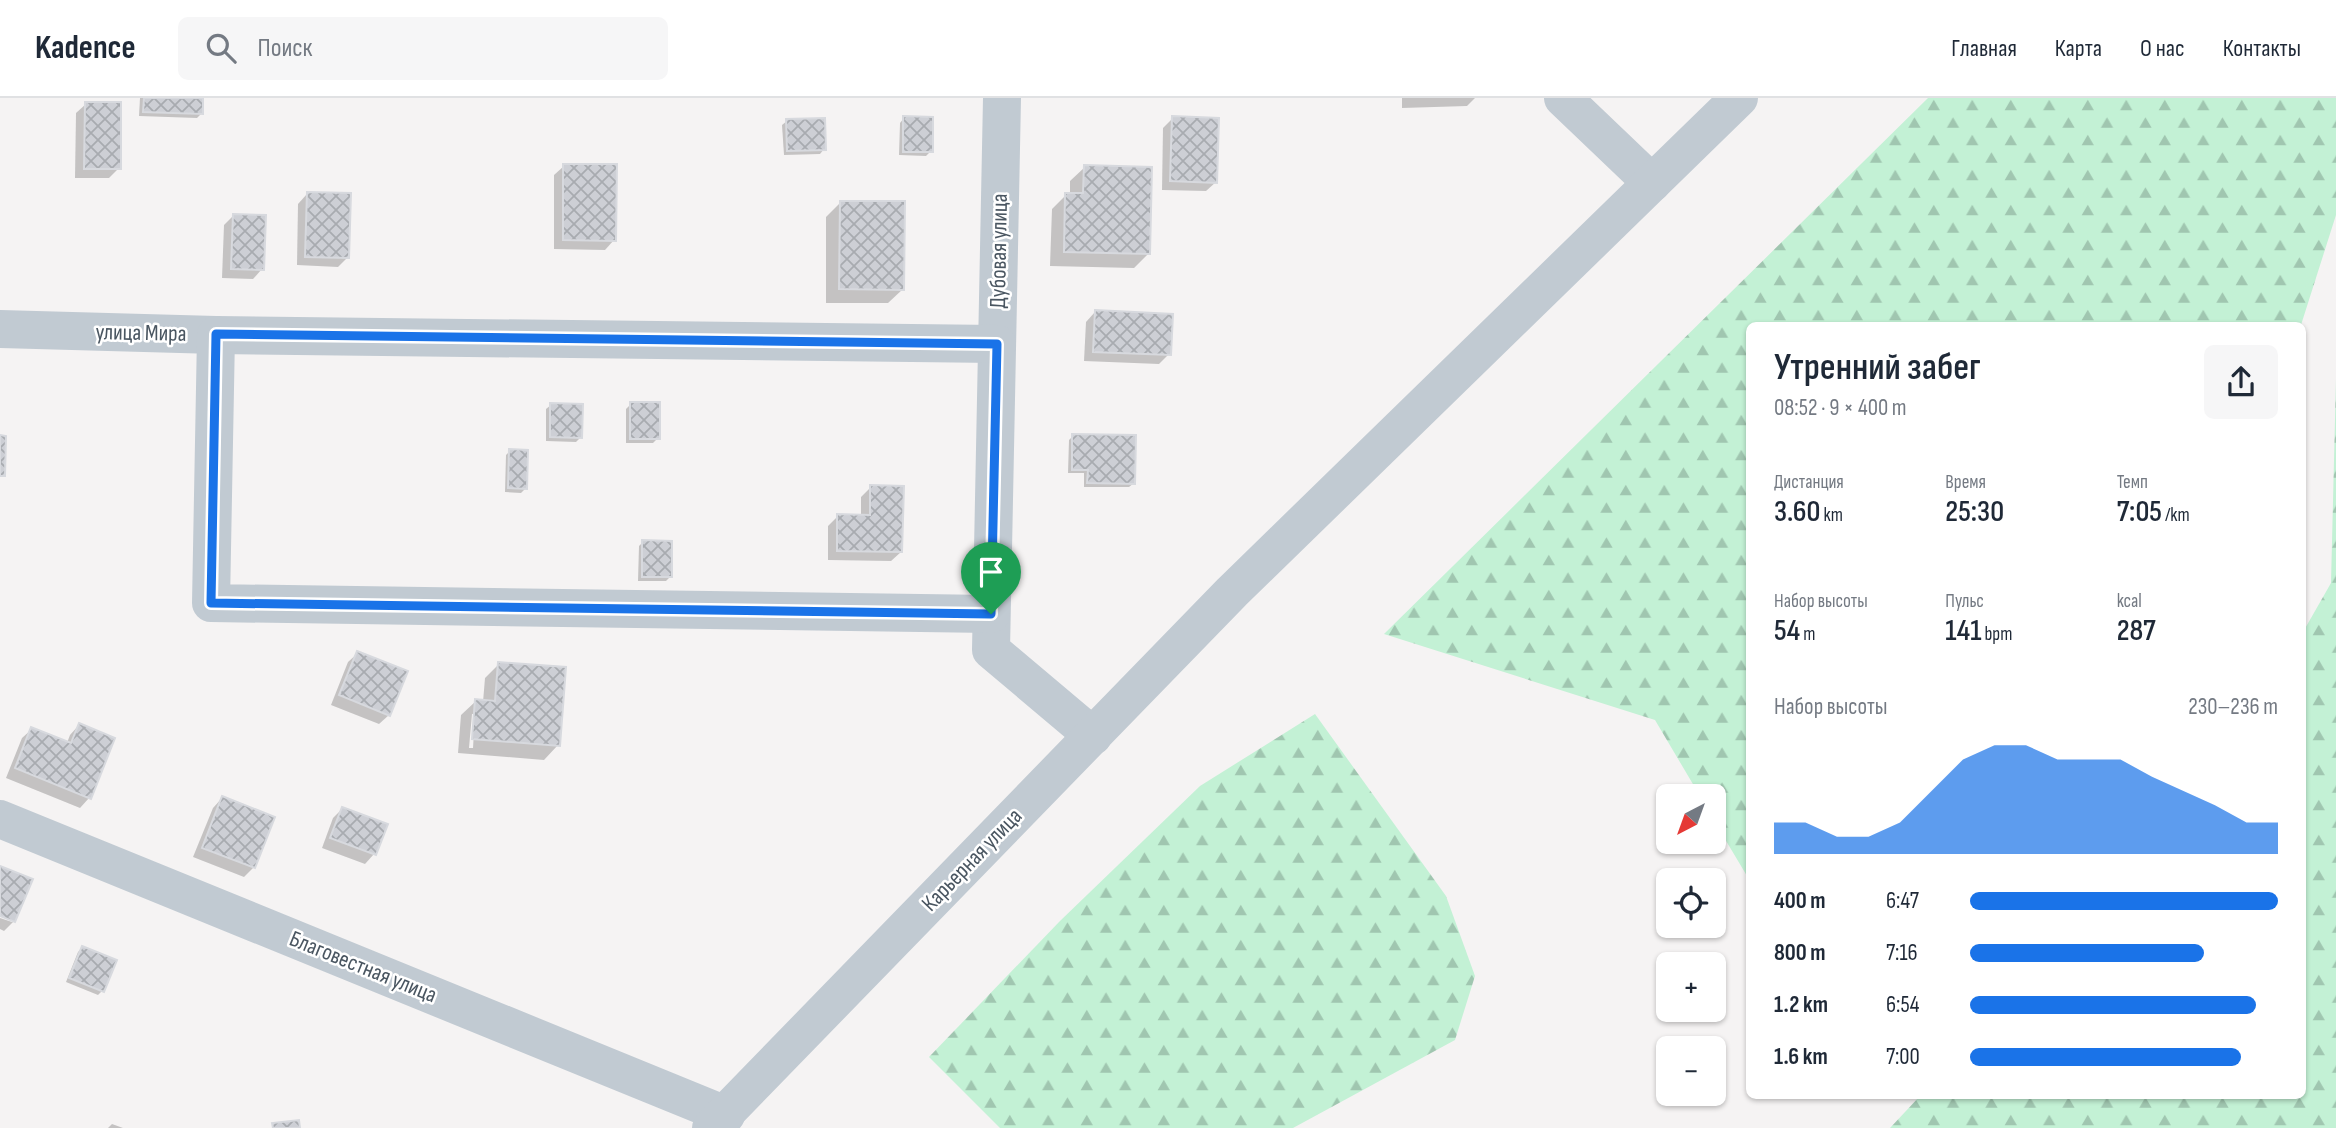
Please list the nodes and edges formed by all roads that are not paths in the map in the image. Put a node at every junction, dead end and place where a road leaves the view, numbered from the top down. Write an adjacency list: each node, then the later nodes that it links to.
1 (1002, 98): 7 (street, Дубовая улица)
2 (1563, 98): 4 (street)
3 (1739, 98): 4 (street, Карьерная улица)
4 (1652, 183): 9 (street, Карьерная улица)
5 (0, 329): 6 (street, улица Мира)
6 (216, 334): 7 (street, улица Мира); 8 (street)
7 (997, 344): 8 (street, Дубовая улица)
8 (991, 614): 9 (street, Дубовая улица)
9 (1093, 736): 11 (street, Карьерная улица)
10 (0, 819): 11 (street, Благовестная улица)
11 (719, 1121)

